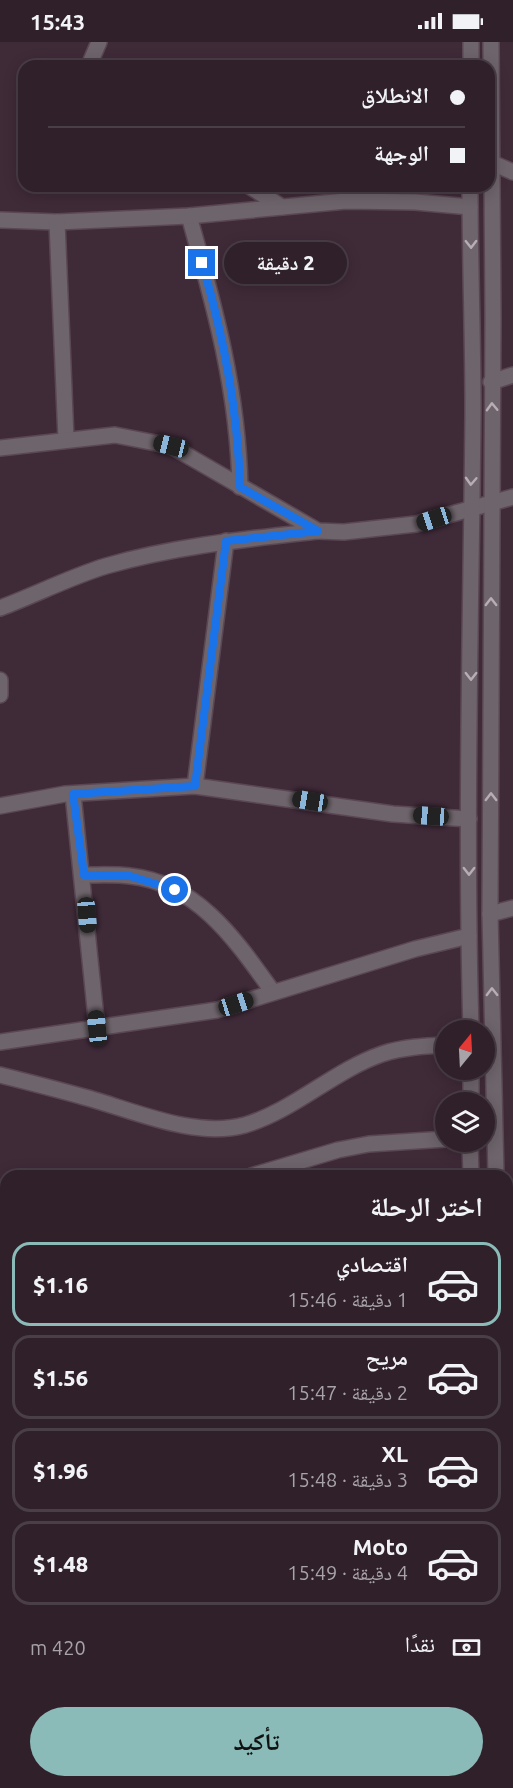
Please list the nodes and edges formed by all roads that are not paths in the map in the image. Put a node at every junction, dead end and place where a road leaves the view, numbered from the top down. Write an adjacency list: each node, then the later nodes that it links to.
1 (99, 42): 4 (street)
2 (471, 42): 5 (street)
3 (491, 42): 6 (street)
4 (91, 60)
5 (471, 60)
6 (491, 60)
7 (495, 164): 8 (street)
8 (513, 172)
9 (258, 192): 12 (street)
10 (470, 192): 13 (street)
11 (491, 192): 18 (street)
12 (282, 207): 13 (street); 14 (street)
13 (470, 207): 24 (street, one-way to 24)
14 (189, 216): 16 (street); 21 (street)
15 (0, 220): 16 (street)
16 (57, 222): 19 (street)
17 (513, 375): 18 (street)
18 (491, 382): 23 (street, one-way to 18)
19 (66, 439): 20 (street); 21 (street)
20 (0, 448)
21 (240, 487): 25 (street)
22 (513, 497): 23 (street)
23 (491, 504): 24 (street); 36 (street, one-way to 23)
24 (470, 507): 25 (street); 33 (street, one-way to 33)
25 (318, 531): 26 (street)
26 (226, 541): 27 (street); 30 (street)
27 (0, 608)
28 (0, 680): 29 (street)
29 (0, 695)
30 (195, 786): 31 (street); 33 (street)
31 (73, 794): 32 (street); 34 (street)
32 (0, 806)
33 (470, 819): 37 (street, one-way to 37)
34 (84, 875): 38 (street); 41 (street)
35 (513, 909): 36 (street)
36 (490, 914): 40 (street, one-way to 36)
37 (468, 936): 38 (street); 39 (street)
38 (273, 992): 41 (street)
39 (471, 1020)
40 (489, 1020)
41 (97, 1028): 42 (street)
42 (0, 1042)
43 (435, 1046): 44 (street)
44 (0, 1076)
45 (491, 1080): 50 (street)
46 (435, 1140): 48 (street)
47 (470, 1152): 49 (street)
48 (272, 1170)
49 (471, 1170)
50 (496, 1170)

